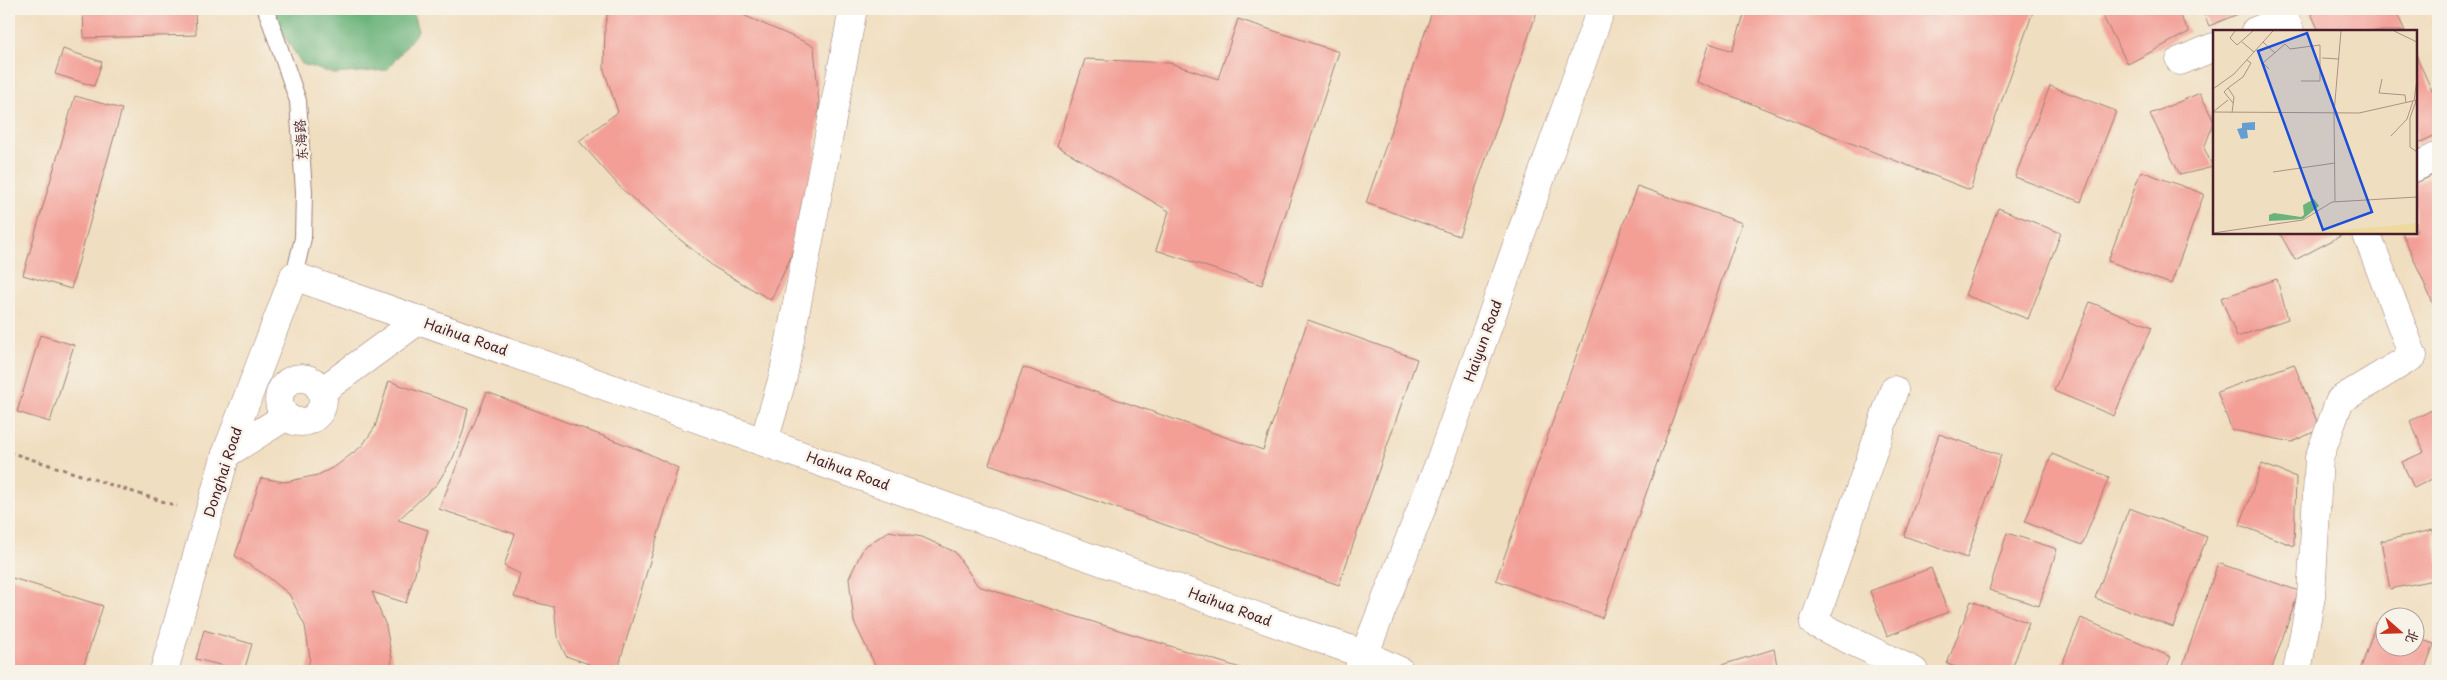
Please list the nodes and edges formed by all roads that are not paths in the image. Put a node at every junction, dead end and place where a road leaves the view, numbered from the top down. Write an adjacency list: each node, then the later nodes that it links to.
1 (266, 9): 11 (lane, 东海路)
2 (853, 9): 14 (street)
3 (1601, 9): 16 (street, Haiyun Road)
4 (2258, 30): 5 (street)
5 (2290, 30)
6 (2213, 48): 7 (street)
7 (2180, 61)
8 (2438, 156): 9 (street)
9 (2417, 166)
10 (2367, 234): 20 (street)
11 (294, 276): 12 (street, Haihua Road); 15 (street, Donghai Road)
12 (419, 320): 14 (street, Haihua Road); 15 (street)
13 (1894, 390): 19 (street)
14 (764, 441): 16 (street, Haihua Road)
15 (226, 454): 17 (street, Donghai Road)
16 (1360, 663): 18 (street, Haihua Road)
17 (164, 671)
18 (1400, 671)
19 (1914, 671)
20 (2297, 671)

